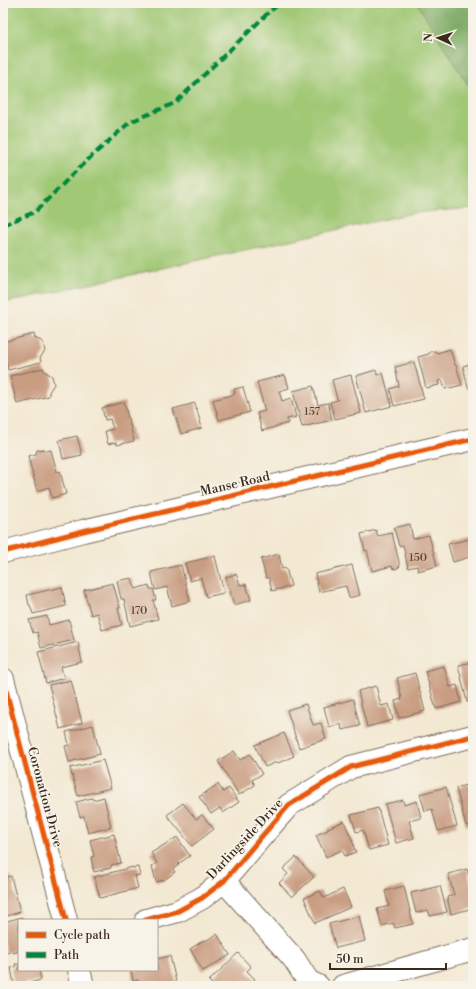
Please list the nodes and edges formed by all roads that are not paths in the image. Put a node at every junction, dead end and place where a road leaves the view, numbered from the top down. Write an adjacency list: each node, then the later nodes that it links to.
1 (473, 439): 2 (street, Manse Road)
2 (3, 552)
3 (3, 679): 6 (street, Coronation Drive)
4 (473, 736): 5 (street, Darlingside Drive)
5 (224, 881): 7 (street, Darlingside Drive); 11 (street)
6 (66, 919)
7 (150, 919)
8 (473, 950): 12 (street)
9 (79, 971): 10 (street)
10 (83, 986)
11 (318, 986)
12 (343, 986)

